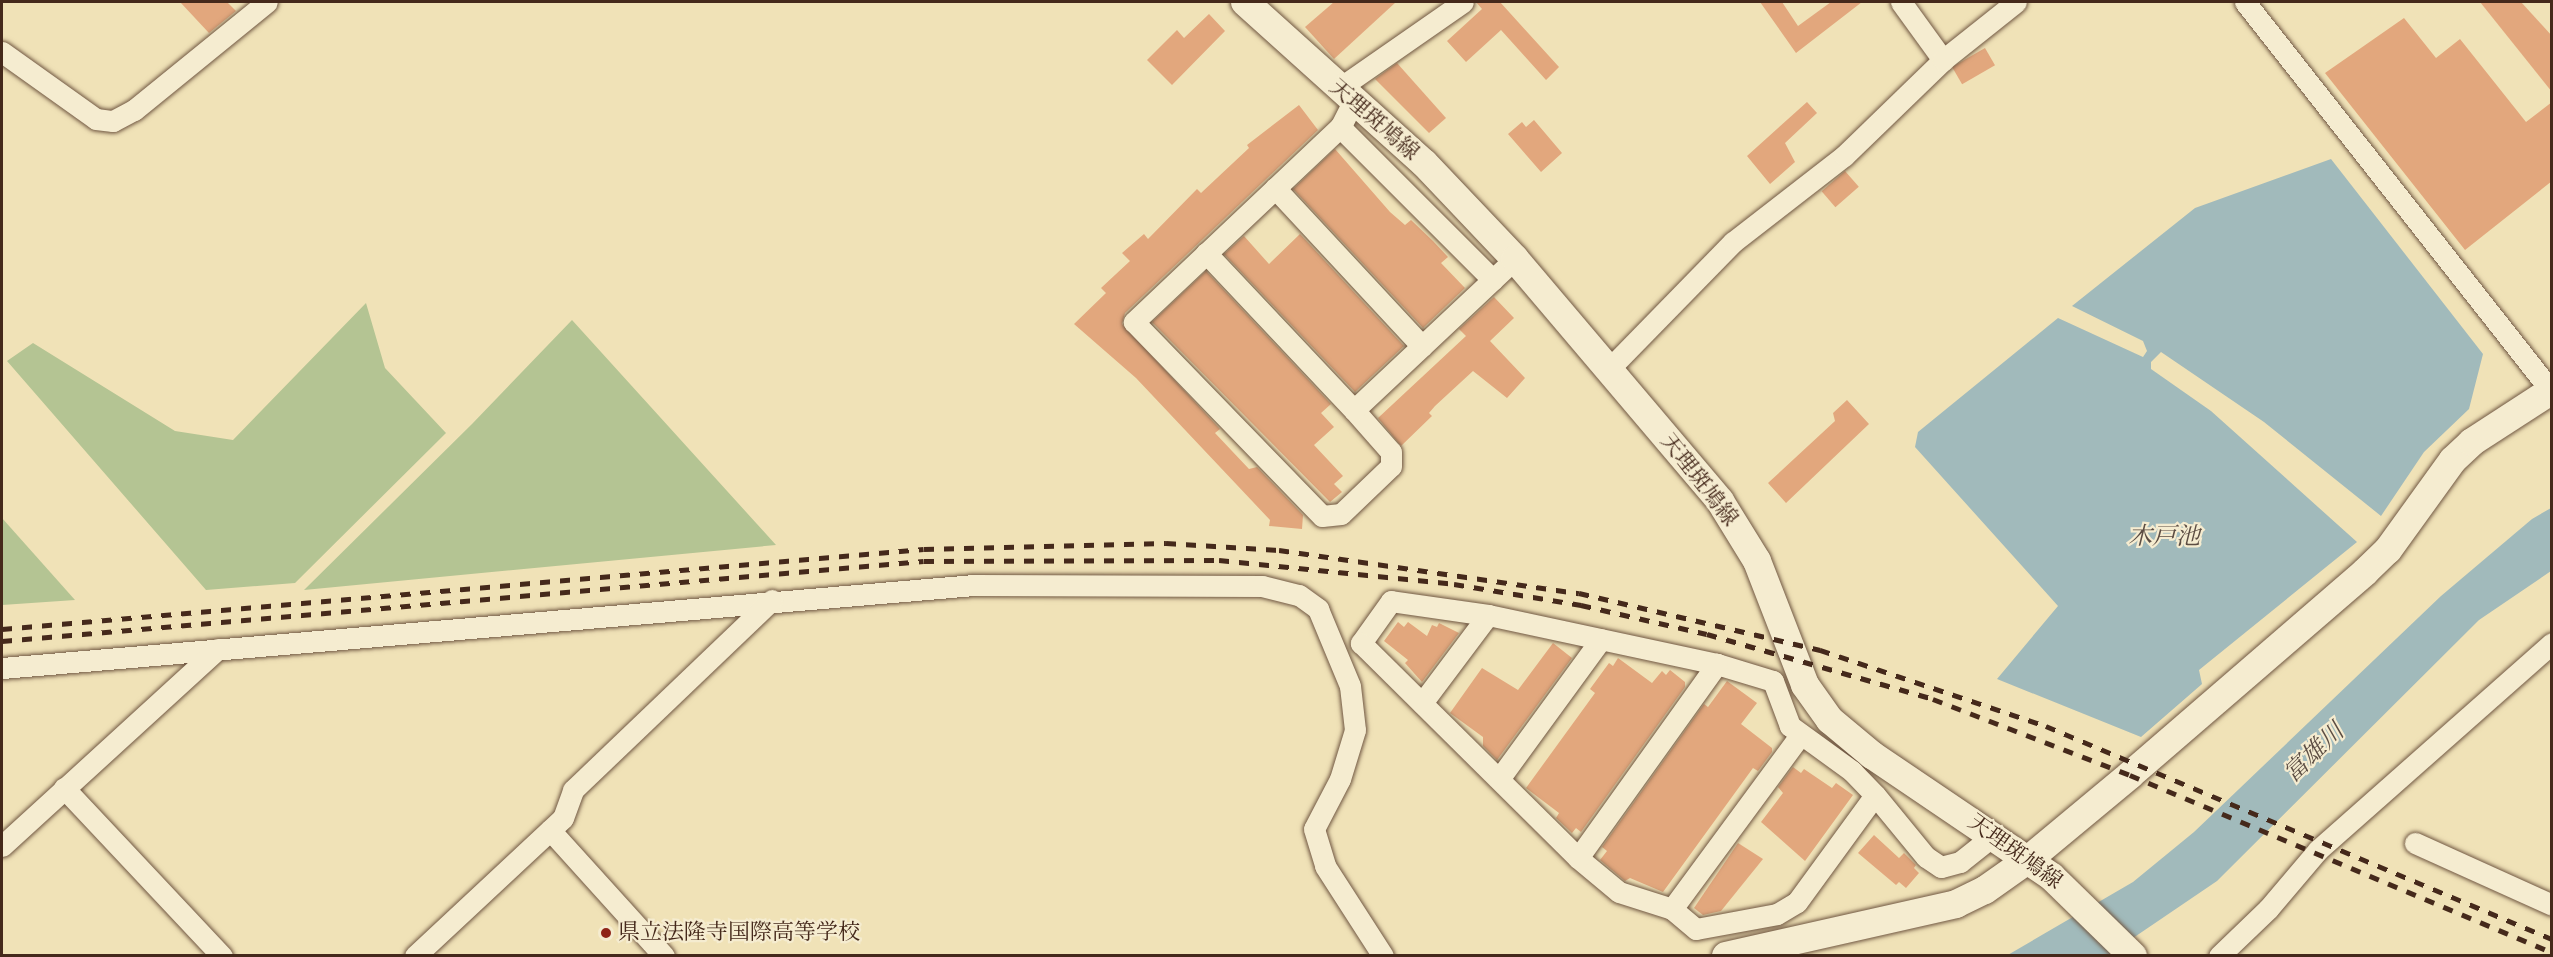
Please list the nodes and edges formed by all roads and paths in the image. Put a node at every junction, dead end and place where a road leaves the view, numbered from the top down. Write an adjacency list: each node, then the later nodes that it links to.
1 (267, 2): 7 (street)
2 (1245, 2): 9 (main road, 天理斑鳩線)
3 (1463, 2): 9 (street)
4 (1901, 2): 8 (street)
5 (2016, 2): 8 (street)
6 (2245, 2): 16 (street)
7 (2, 52)
8 (1943, 60): 15 (street)
9 (1344, 106): 10 (street); 12 (main road, 天理斑鳩線); 13 (street)
10 (1275, 188): 11 (street); 14 (street)
11 (1206, 253): 17 (street); 17 (street)
12 (1515, 259): 13 (street); 15 (main road, 天理斑鳩線)
13 (1493, 280): 14 (street)
14 (1422, 346): 17 (street)
15 (1609, 369): 31 (main road, 天理斑鳩線)
16 (2551, 391): 35 (main road)
17 (1354, 410)
18 (772, 600): 22 (street); 30 (street); 41 (street)
19 (1488, 615): 20 (street); 25 (street); 25 (street)
20 (1601, 639): 23 (street); 27 (street)
21 (2552, 643): 44 (street)
22 (219, 648): 24 (street); 28 (street)
23 (1717, 664): 26 (street); 34 (street)
24 (2, 668)
25 (1422, 703): 27 (street)
26 (1801, 734): 29 (street); 37 (street)
27 (1499, 779): 34 (street)
28 (64, 788): 33 (street); 38 (street)
29 (1875, 795): 31 (street); 37 (street)
30 (550, 830): 39 (street); 40 (street)
31 (1994, 835): 35 (main road, 天理斑鳩線)
32 (2415, 843): 36 (street)
33 (2, 846)
34 (1578, 858): 37 (street)
35 (2029, 859): 42 (main road); 43 (main road, 天理斑鳩線)
36 (2552, 905)
37 (1672, 909)
38 (222, 956)
39 (415, 956)
40 (664, 956)
41 (1383, 956)
42 (1726, 956)
43 (2133, 956)
44 (2219, 956)

